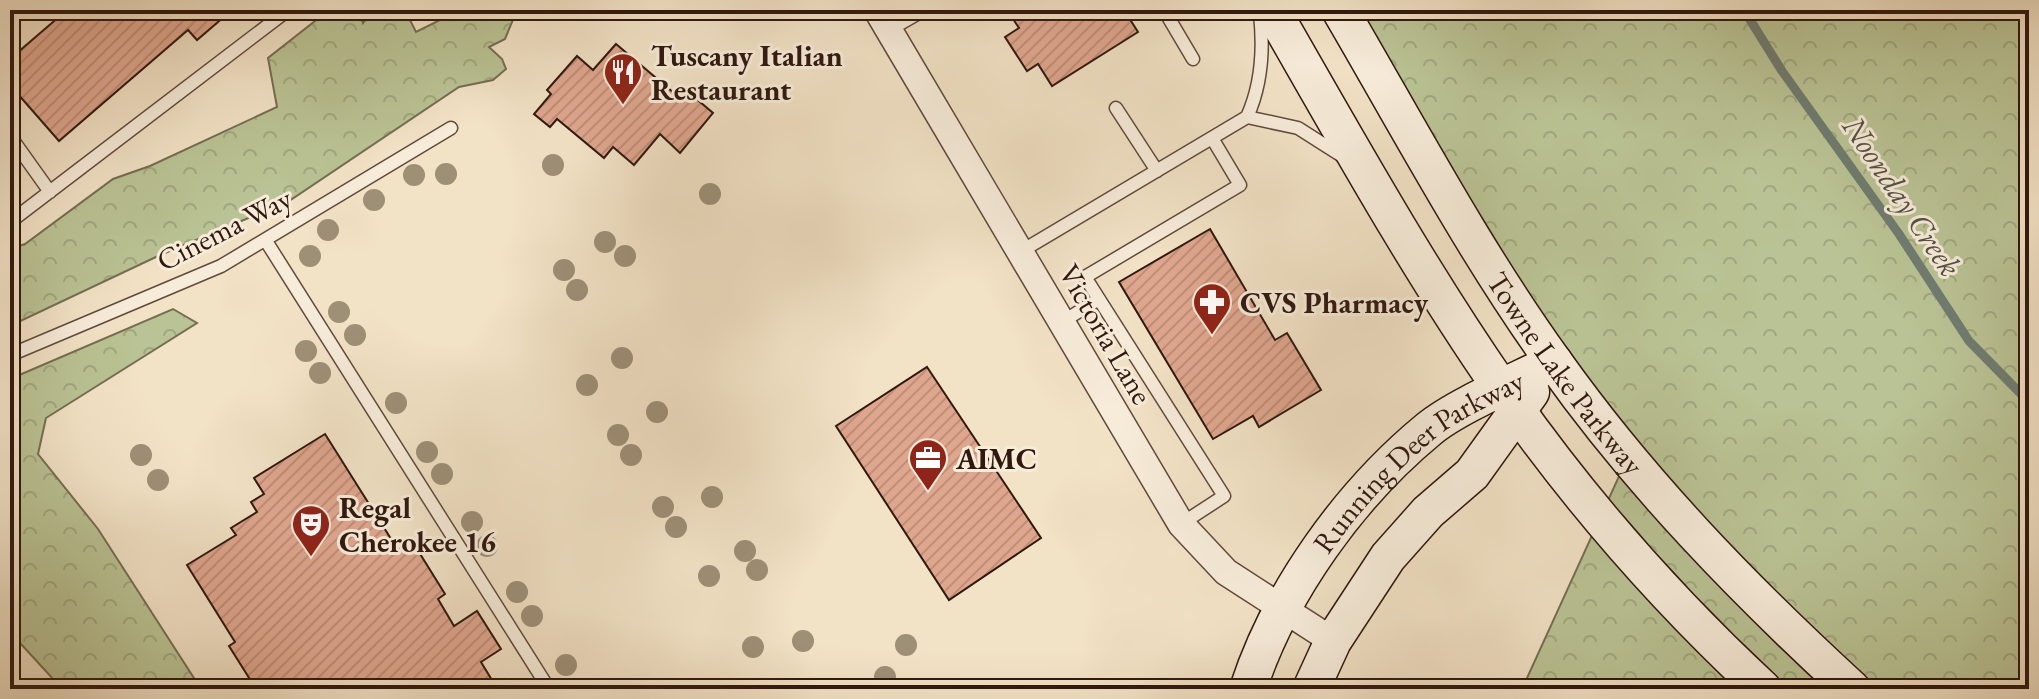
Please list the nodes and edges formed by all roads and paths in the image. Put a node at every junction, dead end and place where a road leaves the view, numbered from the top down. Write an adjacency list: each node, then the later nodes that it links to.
1 (288, 10): 16 (lane)
2 (924, 10): 7 (lane)
3 (1164, 10): 8 (lane)
4 (1260, 10): 10 (lane)
5 (1272, 10): 15 (main road, Towne Lake Parkway)
6 (1340, 10): 23 (main road, Towne Lake Parkway)
7 (883, 20): 19 (street, Victoria Lane)
8 (1193, 59)
9 (1116, 108): 14 (lane)
10 (1247, 117): 13 (lane); 15 (lane)
11 (451, 128): 18 (lane, Cinema Way)
12 (10, 136): 16 (lane)
13 (1212, 138): 14 (lane); 20 (lane)
14 (1157, 171): 19 (lane)
15 (1367, 173): 24 (main road, Towne Lake Parkway)
16 (50, 192): 17 (lane)
17 (10, 222)
18 (266, 241): 22 (lane, Cinema Way); 28 (lane)
19 (1020, 252): 21 (street, Victoria Lane)
20 (1099, 299): 21 (lane); 25 (lane)
21 (1062, 322): 25 (street, Victoria Lane)
22 (10, 355)
23 (1554, 362): 24 (main road, Running Deer Parkway); 32 (main road, Towne Lake Parkway)
24 (1510, 400): 26 (main road, Running Deer Parkway); 27 (main road, Running Deer Parkway); 31 (main road, Towne Lake Parkway)
25 (1181, 524): 26 (street, Victoria Lane)
26 (1283, 609): 27 (street, Victoria Lane); 29 (main road, Running Deer Parkway)
27 (1333, 641): 30 (main road, Running Deer Parkway)
28 (549, 689)
29 (1248, 689)
30 (1311, 689)
31 (1763, 689)
32 (1852, 689)

